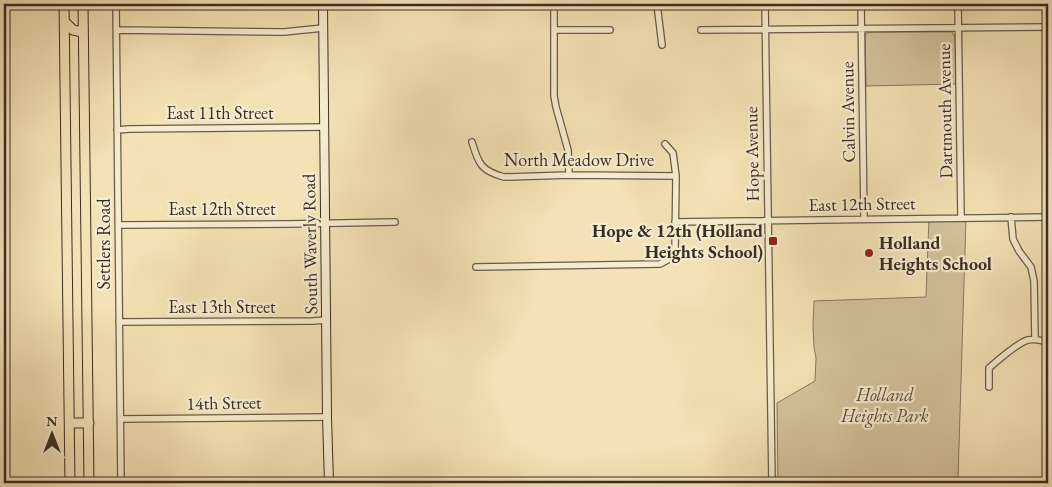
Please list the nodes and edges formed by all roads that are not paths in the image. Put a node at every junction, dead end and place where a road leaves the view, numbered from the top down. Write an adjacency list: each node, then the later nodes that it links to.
1 (64, 4): 10 (highway)
2 (82, 4): 20 (highway)
3 (116, 4): 16 (street, Settlers Road)
4 (323, 4): 12 (main road, South Waverly Road)
5 (554, 4): 17 (street)
6 (657, 4): 21 (street)
7 (765, 4): 15 (street, Hope Avenue)
8 (861, 4): 13 (street, Calvin Avenue)
9 (958, 4): 14 (street, Dartmouth Avenue)
10 (65, 22): 20 (highway); 45 (highway)
11 (1048, 27): 14 (street)
12 (323, 28): 16 (street); 22 (main road, South Waverly Road)
13 (862, 28): 14 (street); 15 (street); 31 (street, Calvin Avenue)
14 (958, 28): 30 (street, Dartmouth Avenue)
15 (765, 29): 19 (street); 32 (street, Hope Avenue)
16 (117, 30): 23 (street, Settlers Road)
17 (555, 30): 18 (street); 26 (street)
18 (610, 30)
19 (701, 30)
20 (83, 32): 46 (highway)
21 (662, 45)
22 (324, 127): 23 (street, East 11th Street); 35 (main road, South Waverly Road)
23 (117, 130): 36 (street, Settlers Road)
24 (472, 142): 26 (street, North Meadow Drive)
25 (665, 144): 27 (street)
26 (569, 175): 27 (street, North Meadow Drive)
27 (676, 176): 34 (street)
28 (1011, 217): 29 (street, East 12th Street); 30 (street, East 12th Street); 40 (street)
29 (1048, 217)
30 (960, 218): 31 (street, East 12th Street)
31 (864, 219): 32 (street, East 12th Street)
32 (768, 220): 34 (street, East 12th Street); 51 (street, Hope Avenue)
33 (395, 222): 35 (street, East 12th Street)
34 (676, 222): 37 (street)
35 (325, 223): 36 (street, East 12th Street); 38 (main road, South Waverly Road)
36 (119, 225): 39 (street, Settlers Road)
37 (476, 267)
38 (326, 320): 39 (street, East 13th Street); 43 (main road, South Waverly Road)
39 (119, 322): 44 (street, Settlers Road)
40 (1035, 340): 41 (street); 42 (street)
41 (1048, 342)
42 (990, 387)
43 (327, 417): 44 (street, 14th Street); 50 (main road, South Waverly Road)
44 (121, 419): 49 (street, Settlers Road)
45 (70, 423): 46 (highway); 47 (highway)
46 (88, 423): 48 (highway)
47 (70, 483)
48 (89, 483)
49 (120, 483)
50 (329, 483)
51 (772, 483)

